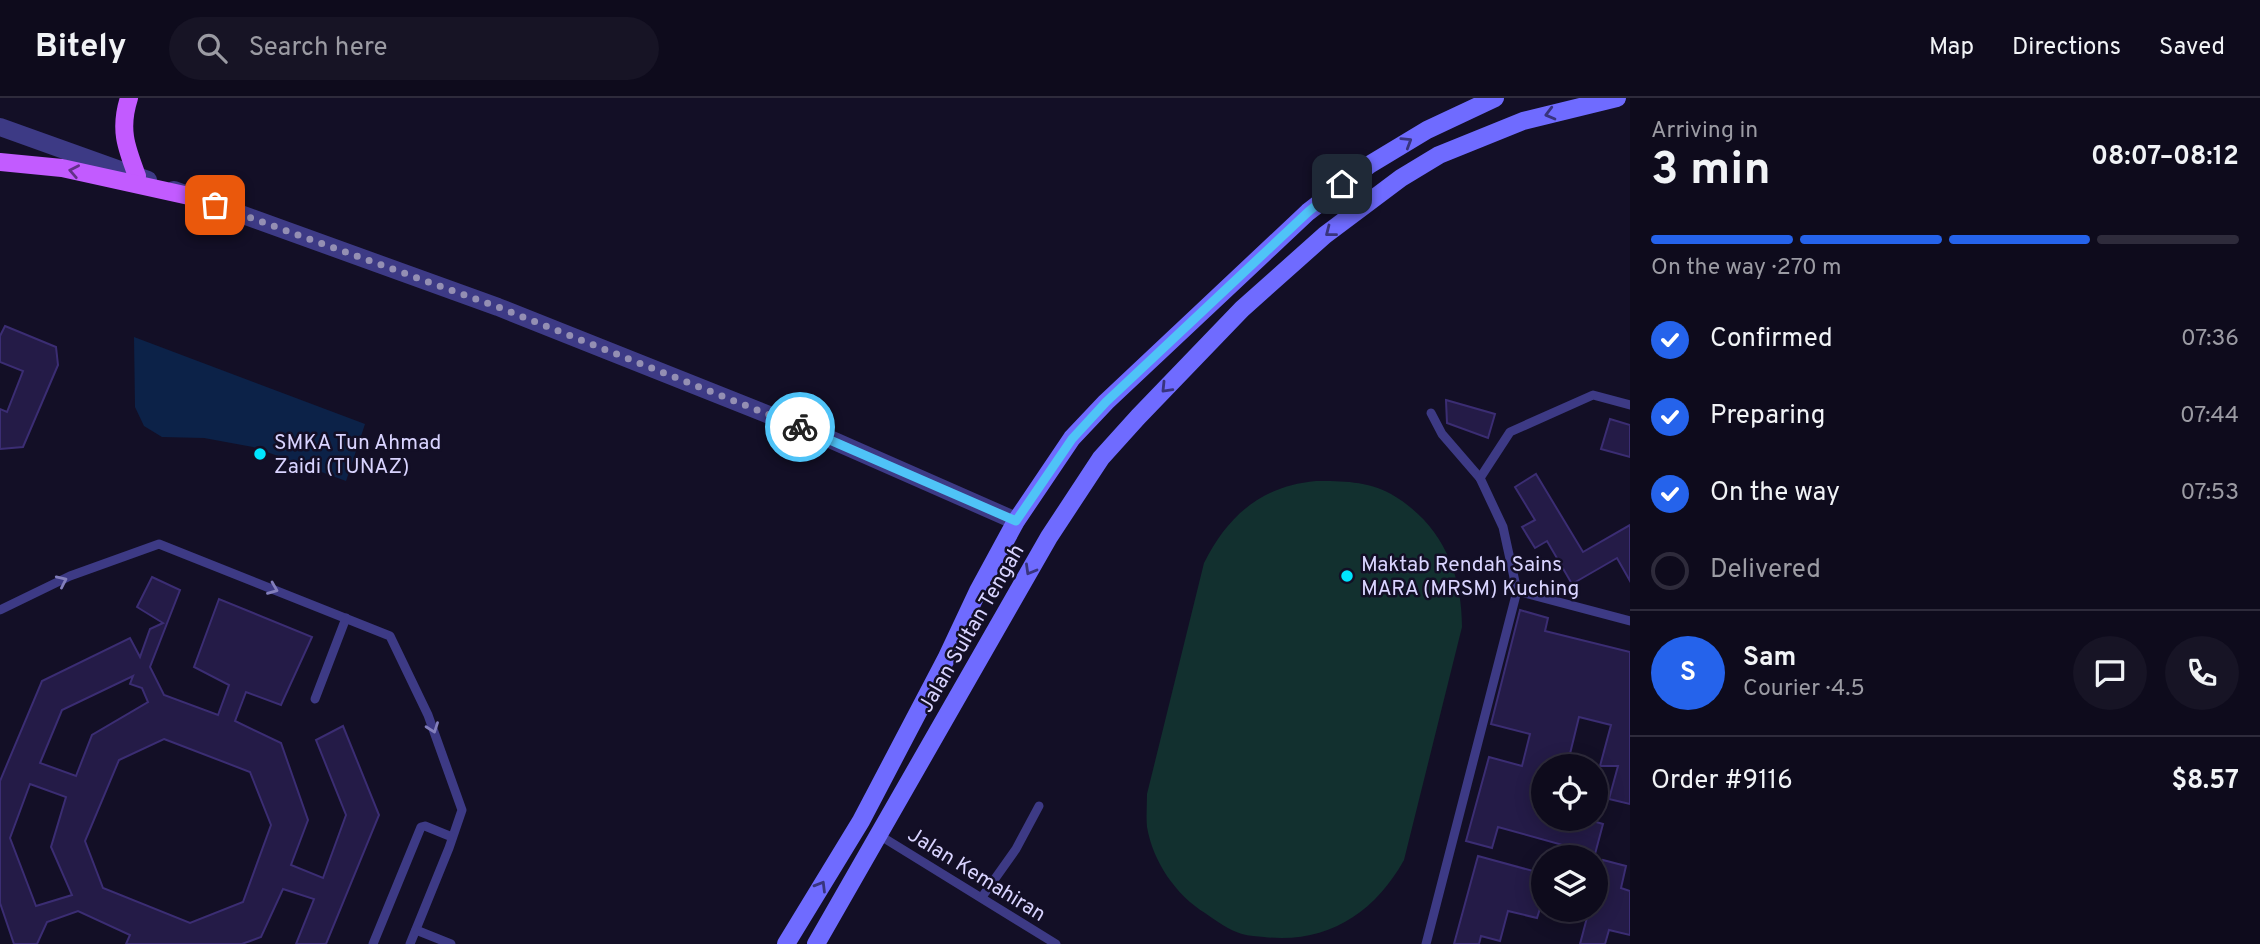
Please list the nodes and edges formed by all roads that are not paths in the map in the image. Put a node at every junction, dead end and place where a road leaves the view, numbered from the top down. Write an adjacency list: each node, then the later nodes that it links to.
1 (129, 98): 6 (main road)
2 (1495, 98): 11 (main road, Jalan Sultan Tengah, one-way to 2)
3 (1617, 98): 18 (main road, Jalan Sultan Tengah, one-way to 18)
4 (0, 127): 6 (street)
5 (0, 162): 7 (main road, one-way to 5)
6 (137, 176): 7 (street)
7 (189, 196): 11 (street)
8 (1630, 405): 10 (lane)
9 (1430, 413): 10 (lane)
10 (1480, 478): 12 (lane)
11 (1016, 521): 25 (main road, Jalan Sultan Tengah, one-way to 11)
12 (1517, 591): 15 (lane); 28 (lane)
13 (0, 610): 14 (lane, one-way to 14)
14 (346, 618): 16 (lane); 19 (lane, one-way to 19)
15 (1630, 621)
16 (315, 699)
17 (1039, 806): 20 (lane)
18 (879, 835): 20 (lane, Jalan Kemahiran); 26 (main road, Jalan Sultan Tengah)
19 (452, 837): 21 (lane); 22 (lane)
20 (982, 897): 27 (lane, Jalan Kemahiran)
21 (416, 930): 23 (lane); 24 (lane)
22 (373, 944)
23 (410, 944)
24 (451, 944)
25 (786, 944)
26 (817, 944)
27 (1056, 944)
28 (1426, 944)

